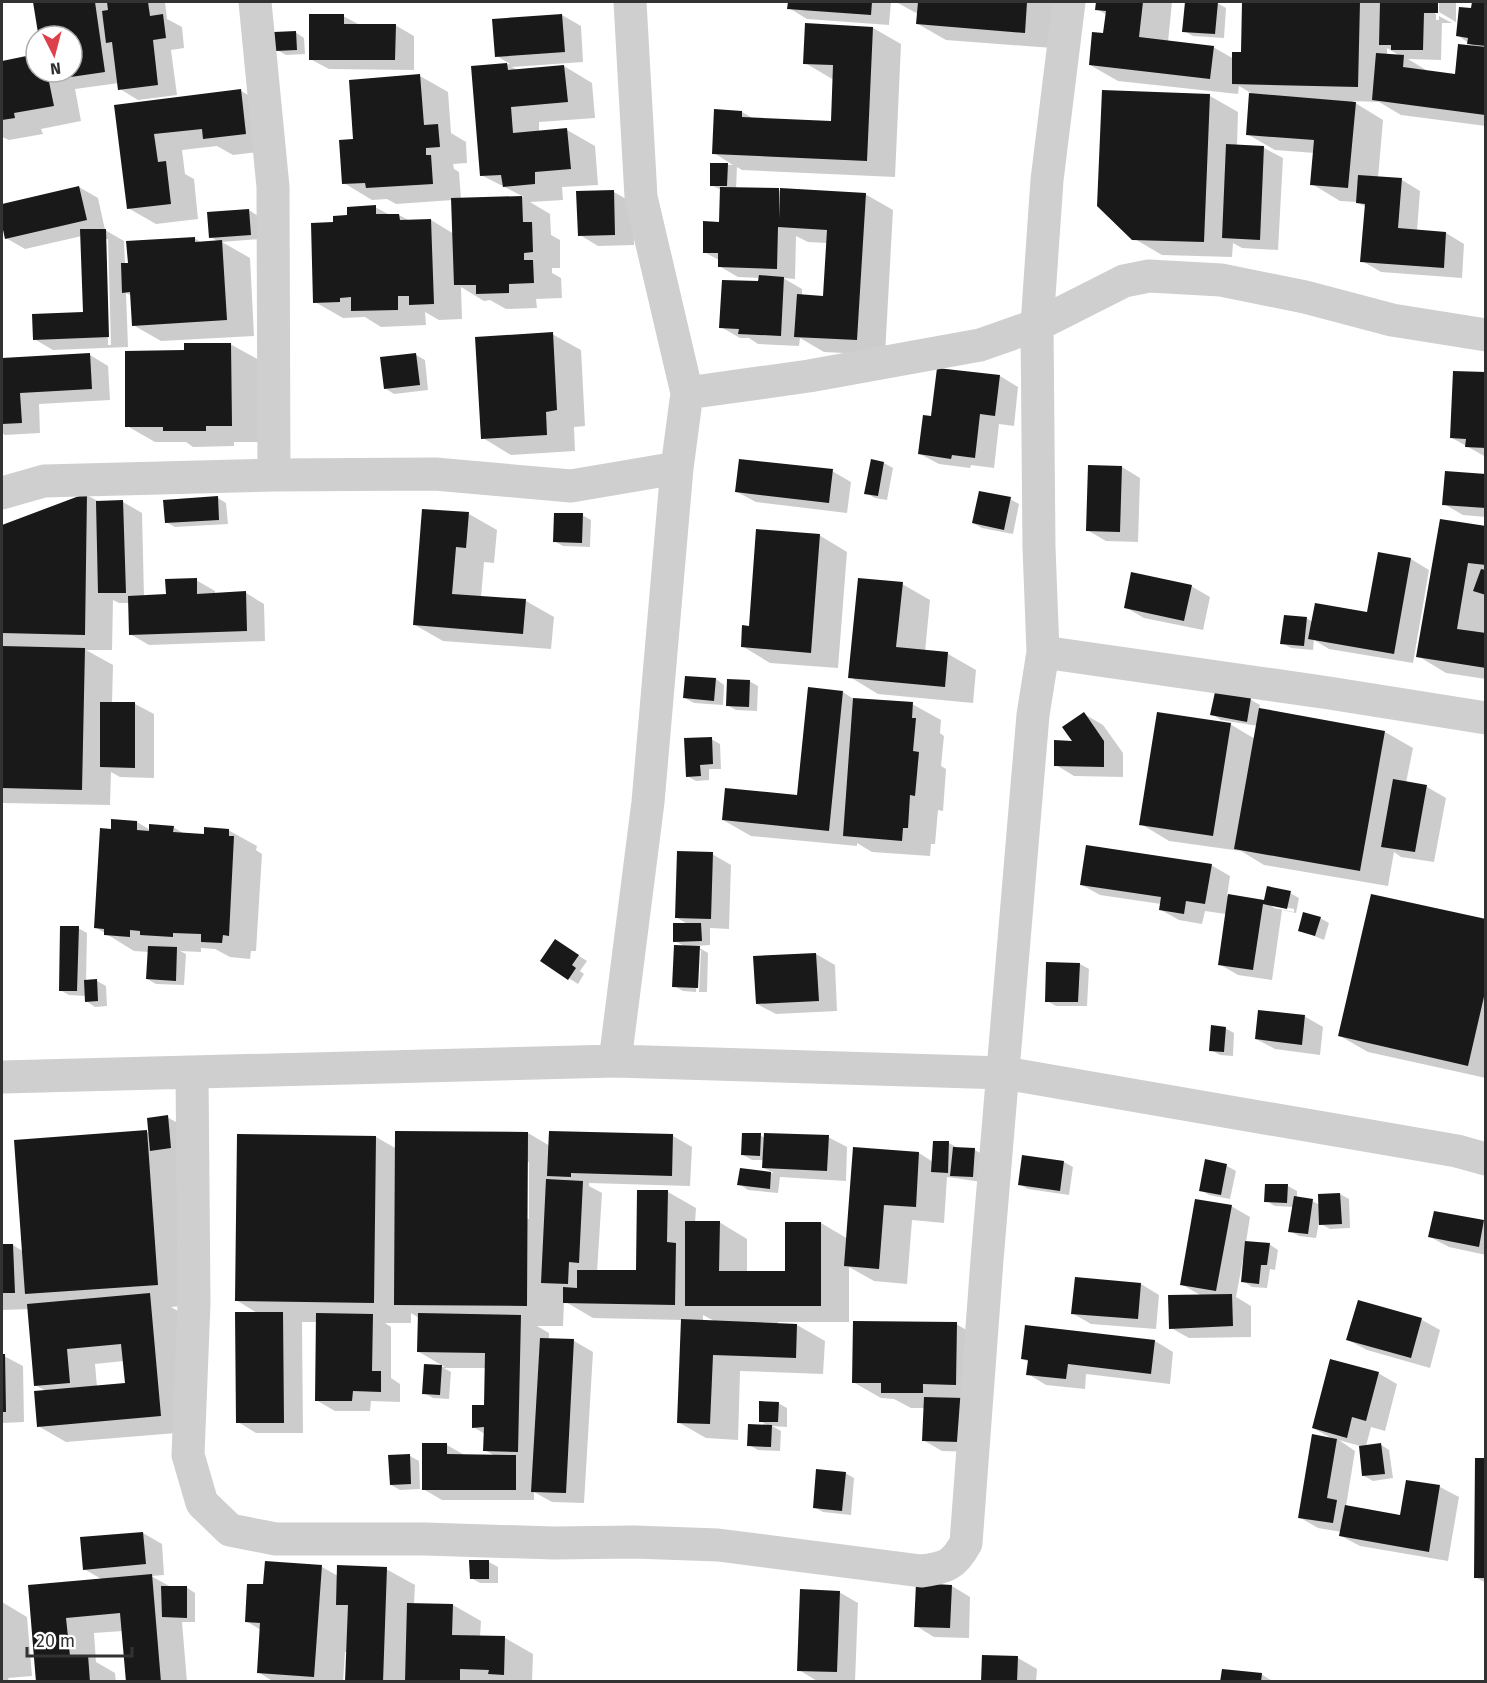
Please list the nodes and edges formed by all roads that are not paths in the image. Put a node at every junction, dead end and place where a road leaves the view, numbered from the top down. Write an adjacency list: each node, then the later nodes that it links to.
1 (255, 2): 8 (street)
2 (630, 2): 6 (street)
3 (1069, 2): 4 (street)
4 (1037, 325): 5 (street); 6 (street); 10 (street)
5 (1485, 335)
6 (687, 393): 7 (street)
7 (677, 468): 8 (street); 12 (street)
8 (274, 475): 9 (street)
9 (2, 493)
10 (1043, 652): 11 (street); 14 (street)
11 (1485, 718)
12 (615, 1061): 13 (street); 14 (street)
13 (192, 1072): 14 (street); 15 (street)
14 (1004, 1073): 16 (street)
15 (2, 1077)
16 (1485, 1159)

